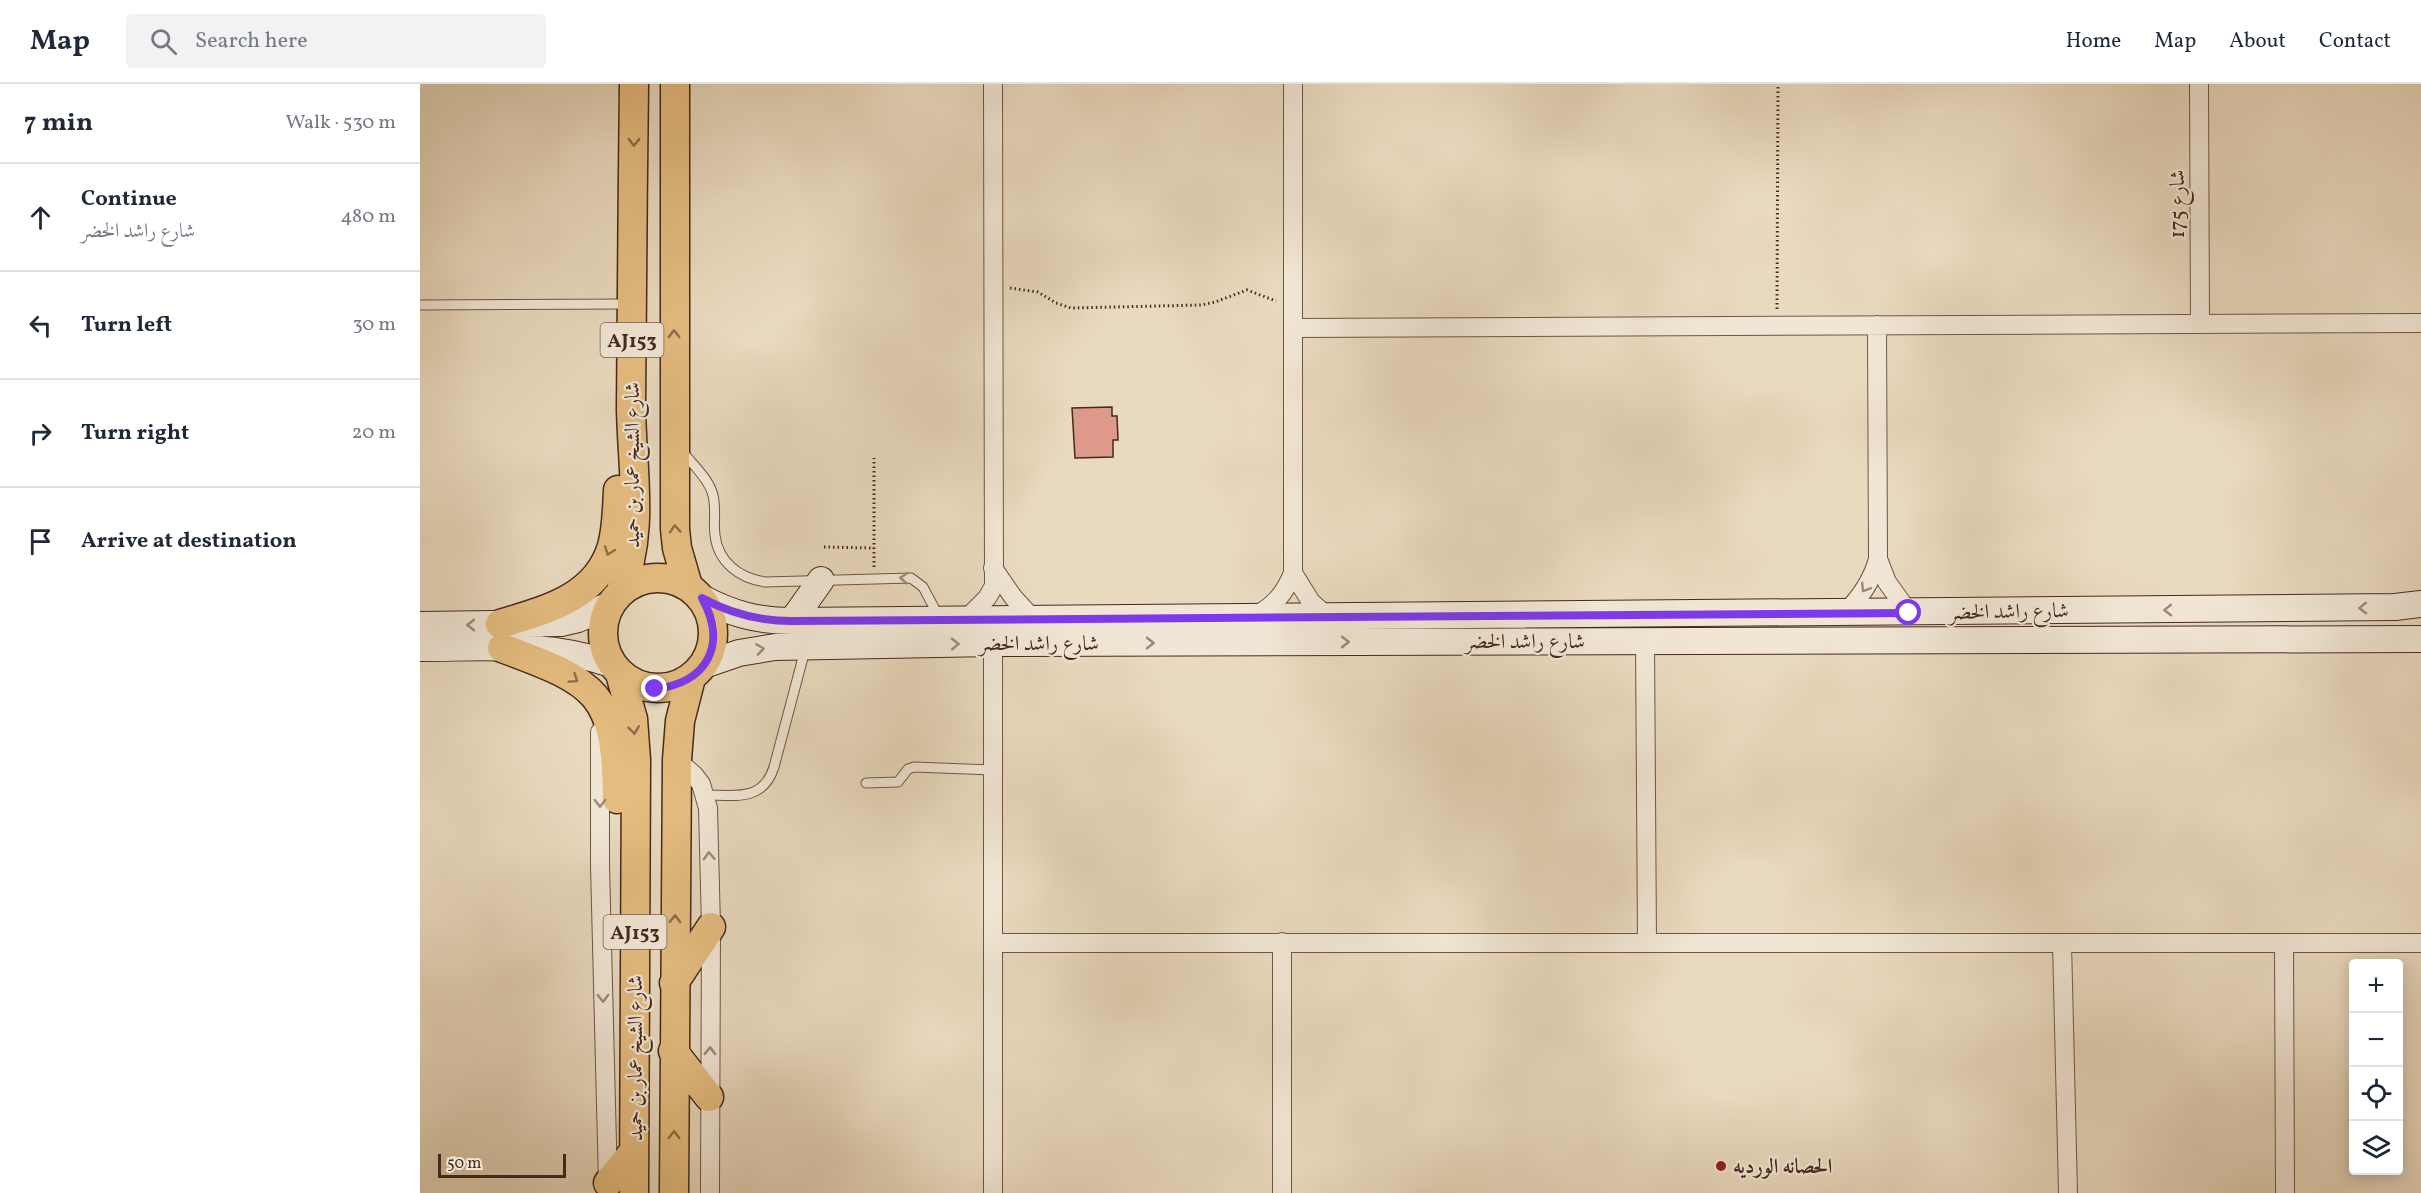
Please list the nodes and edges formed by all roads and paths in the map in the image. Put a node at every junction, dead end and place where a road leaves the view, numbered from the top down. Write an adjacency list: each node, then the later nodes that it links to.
1 (634, 84): 8 (main road, شارع الشيخ عمار بن حميد / AJ153, one-way to 8)
2 (675, 84): 17 (main road, شارع الشيخ عمار بن حميد / AJ153, one-way to 2)
3 (993, 84): 7 (street)
4 (1293, 84): 10 (street)
5 (1778, 84): 14 (path)
6 (2199, 84): 12 (street, شارع 175)
7 (993, 286): 10 (path); 22 (street)
8 (632, 304): 9 (lane); 16 (main road, شارع الشيخ عمار بن حميد / AJ153)
9 (420, 305)
10 (1293, 307): 15 (street)
11 (2421, 323): 12 (street)
12 (2200, 324): 13 (street)
13 (1877, 325): 14 (street); 21 (street)
14 (1777, 326): 15 (street)
15 (1293, 328): 23 (street)
16 (632, 411): 27 (main road, شارع الشيخ عمار بن حميد / AJ153); 38 (main road, one-way to 38)
17 (674, 442): 25 (lane); 26 (main road, شارع الشيخ عمار بن حميد / AJ153, one-way to 17)
18 (874, 458): 20 (path)
19 (824, 548): 20 (path)
20 (874, 548): 24 (path)
21 (1878, 559): 29 (street, one-way to 29); 30 (street)
22 (993, 568): 33 (street); 35 (street)
23 (1293, 573): 31 (street); 32 (street)
24 (873, 578): 25 (lane); 34 (lane, one-way to 24)
25 (821, 580): 36 (street)
26 (695, 592): 27 (main road); 36 (street, شارع راشد الخضر); 45 (main road)
27 (615, 599): 38 (street); 44 (main road)
28 (2421, 604): 30 (street, شارع راشد الخضر, one-way to 30)
29 (1845, 613): 30 (street, شارع راشد الخضر); 32 (street, شارع راشد الخضر)
30 (1909, 613)
31 (1255, 616): 32 (street, شارع راشد الخضر); 35 (street, شارع راشد الخضر)
32 (1328, 617)
33 (967, 618): 34 (street, شارع راشد الخضر); 35 (street, شارع راشد الخضر)
34 (940, 619): 36 (street, شارع راشد الخضر)
35 (1033, 619)
36 (792, 621)
37 (420, 625): 38 (street, one-way to 37)
38 (501, 636): 42 (street); 44 (street); 46 (main road, one-way to 46)
39 (2421, 639): 40 (street, شارع راشد الخضر)
40 (1645, 641): 41 (street, شارع راشد الخضر, one-way to 40); 55 (street)
41 (993, 643): 43 (street, شارع راشد الخضر, one-way to 41); 48 (street)
42 (420, 648)
43 (806, 648): 45 (street, شارع راشد الخضر, one-way to 43); 50 (lane)
44 (615, 669): 45 (main road); 51 (main road, شارع الشيخ عمار بن حميد / AJ153, one-way to 51)
45 (698, 671): 47 (main road, شارع الشيخ عمار بن حميد / AJ153)
46 (600, 703): 51 (main road); 63 (street, one-way to 63)
47 (676, 760): 50 (street); 59 (main road, شارع الشيخ عمار بن حميد / AJ153, one-way to 47)
48 (993, 770): 49 (lane); 53 (street)
49 (866, 783)
50 (705, 795): 52 (street, one-way to 50)
51 (636, 865): 62 (main road, شارع الشيخ عمار بن حميد / AJ153)
52 (711, 927): 59 (main road); 61 (street, one-way to 52)
53 (993, 942): 54 (street); 67 (street)
54 (1282, 942): 55 (street); 68 (street)
55 (1647, 943): 56 (street)
56 (2062, 943): 57 (street); 69 (street)
57 (2284, 943): 58 (street); 70 (street)
58 (2421, 943)
59 (674, 983): 60 (main road, شارع الشيخ عمار بن حميد / AJ153)
60 (674, 1051): 61 (main road); 65 (main road, شارع الشيخ عمار بن حميد / AJ153, one-way to 60)
61 (709, 1097): 66 (street)
62 (634, 1151): 63 (main road); 64 (main road, شارع الشيخ عمار بن حميد / AJ153)
63 (608, 1188)
64 (634, 1193)
65 (674, 1193)
66 (710, 1193)
67 (993, 1193)
68 (1282, 1193)
69 (2068, 1193)
70 (2285, 1193)

